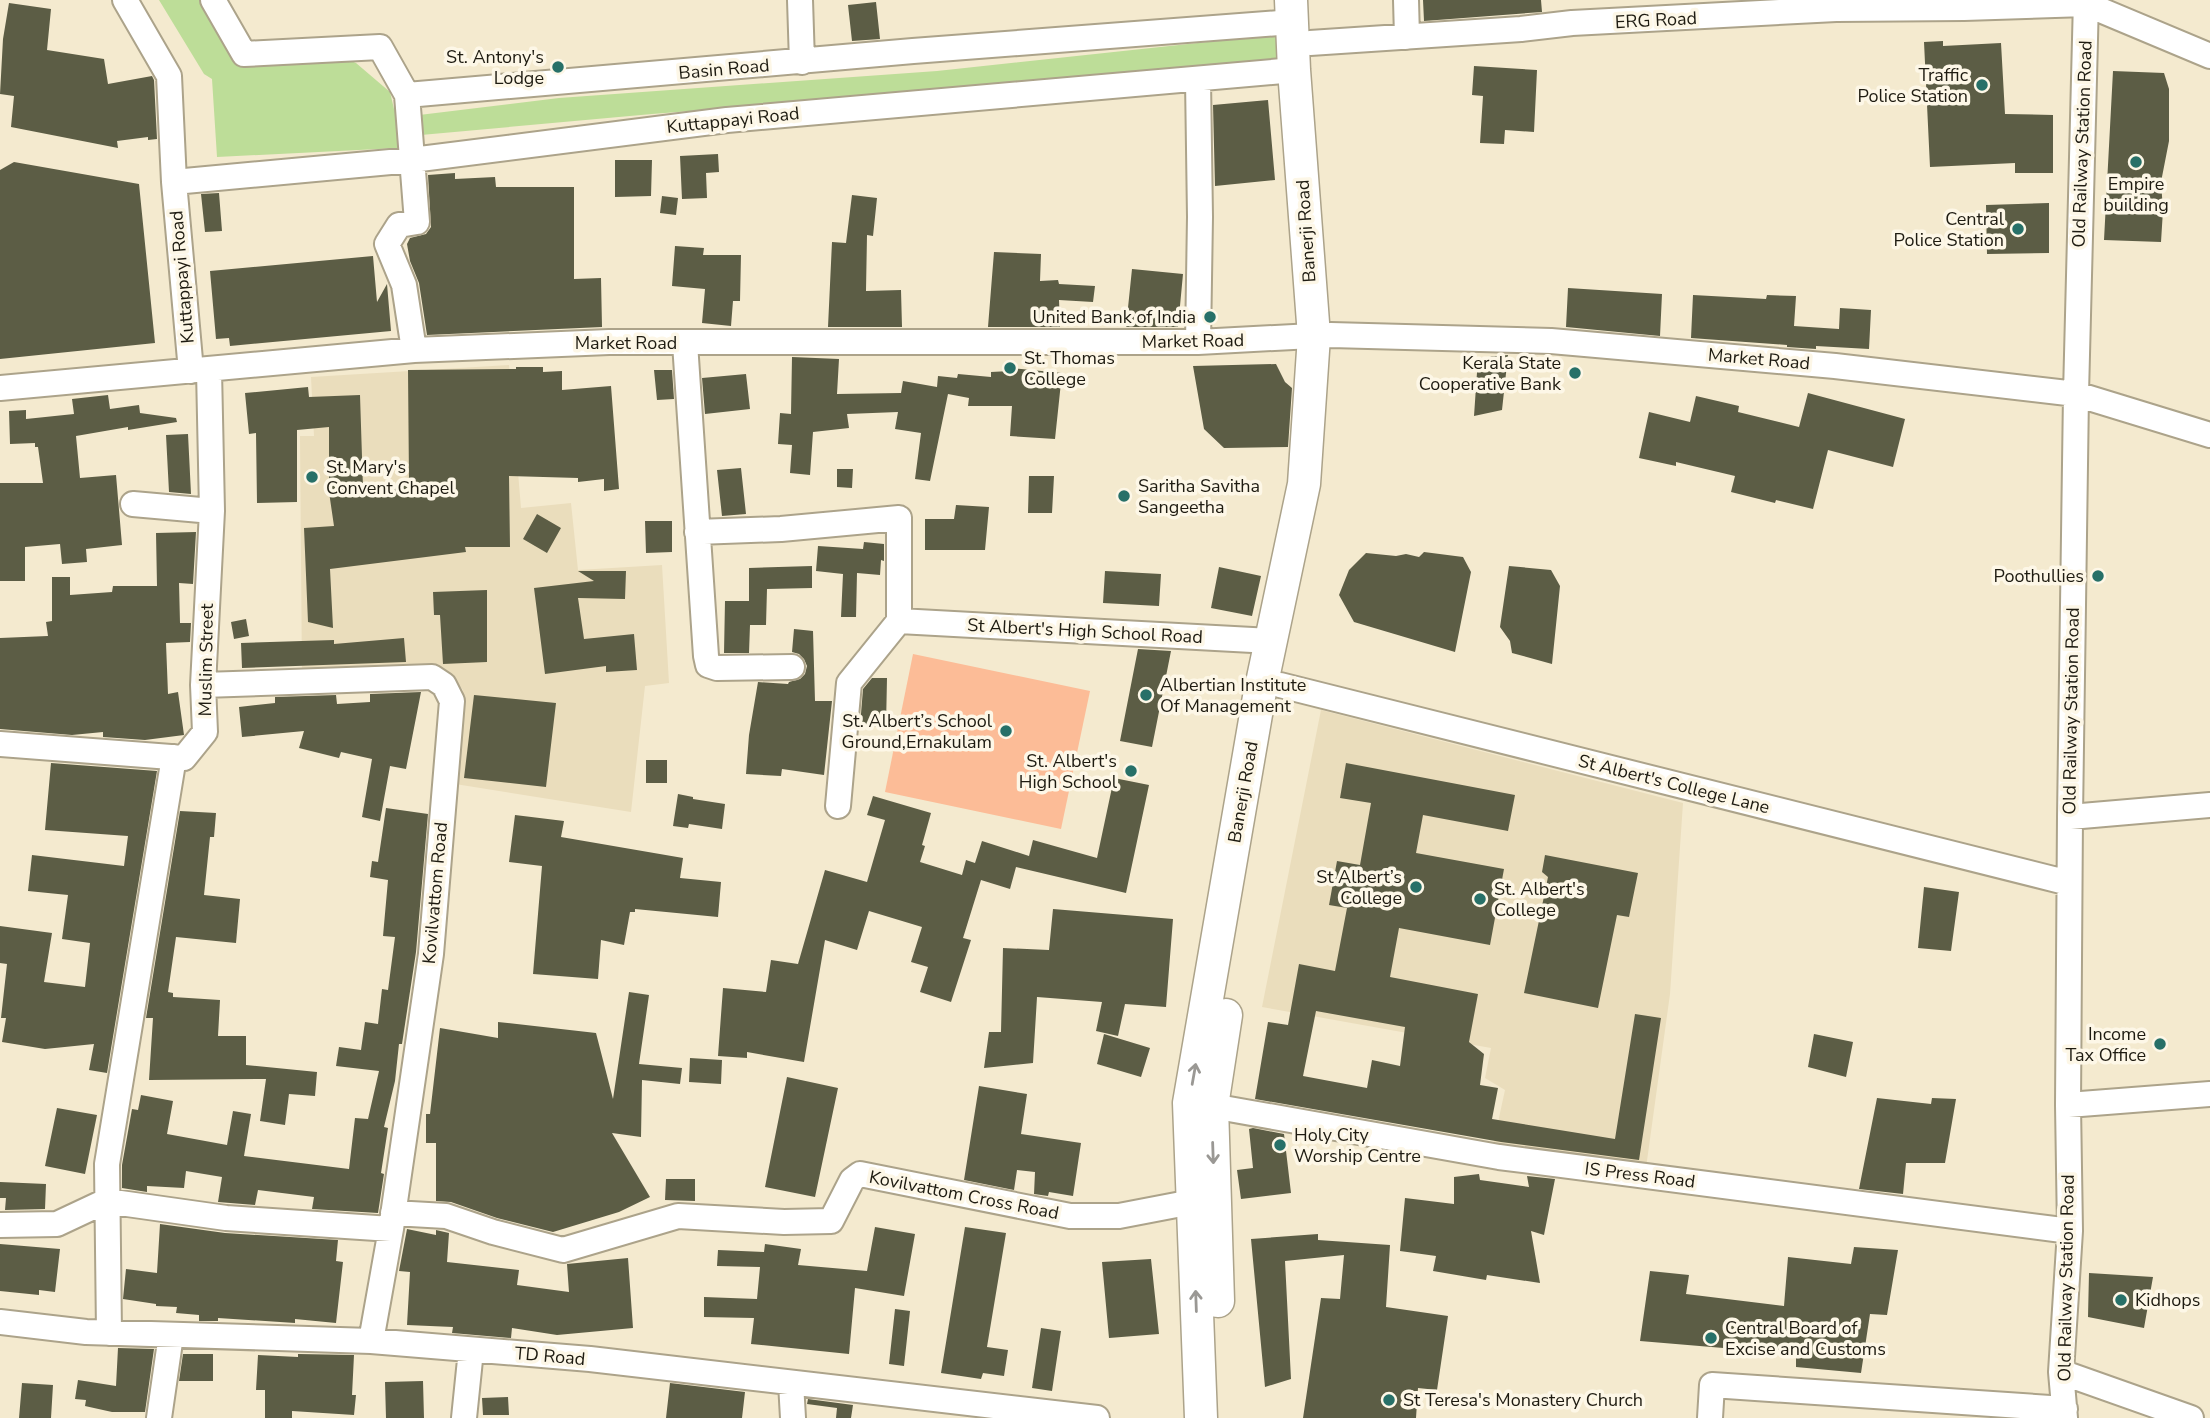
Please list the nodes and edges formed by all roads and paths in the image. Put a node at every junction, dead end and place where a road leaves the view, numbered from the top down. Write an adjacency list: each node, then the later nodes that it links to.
1 (125, 0): 14 (street, Kuttappayi Road)
2 (213, 0): 12 (street)
3 (800, 0): 10 (street)
4 (1406, 0): 8 (street)
5 (2086, 2): 6 (street, ERG Road); 9 (street); 21 (street, Old Railway Station Road)
6 (1618, 11): 8 (street, ERG Road)
7 (1301, 33): 8 (street, ERG Road); 10 (street, Basin Road); 11 (street, Kuttappayi Road); 15 (main road, Banerji Road)
8 (1407, 37)
9 (2210, 56)
10 (802, 62): 12 (street, Basin Road)
11 (1198, 80): 13 (street, Kuttappayi Road); 16 (street)
12 (407, 95): 13 (street)
13 (412, 160): 14 (street, Kuttappayi Road); 18 (street)
14 (174, 182): 19 (street, Kuttappayi Road)
15 (1323, 336): 16 (street, Market Road); 21 (street, Market Road); 27 (main road, Banerji Road); 30 (main road, Banerji Road)
16 (1198, 342): 17 (street, Market Road)
17 (684, 343): 18 (street, Market Road); 25 (street)
18 (414, 350): 19 (street, Market Road)
19 (200, 370): 20 (street, Market Road); 24 (street, Muslim Street)
20 (0, 388)
21 (2076, 394): 22 (street, Market Road); 35 (street, Old Railway Station Road)
22 (2210, 435)
23 (133, 504): 24 (street)
24 (212, 511): 29 (street, Muslim Street)
25 (697, 532): 26 (street); 28 (street)
26 (899, 621): 27 (street, St Albert's High School Road); 34 (street)
27 (1271, 641): 41 (main road, Banerji Road, one-way to 27)
28 (792, 667)
29 (203, 685): 32 (street, Muslim Street); 42 (street, Kovilvattom Road)
30 (1280, 685): 36 (street, St Albert's College Lane); 39 (main road, Banerji Road)
31 (0, 744): 32 (street)
32 (174, 757): 40 (street)
33 (2210, 805): 35 (street)
34 (838, 806)
35 (2070, 817): 36 (street, Old Railway Station Road)
36 (2069, 883): 38 (street, Old Railway Station Road)
37 (2210, 1094): 38 (street)
38 (2068, 1105): 44 (street, Old Railway Station Road)
39 (1212, 1106): 44 (street, IS Press Road); 59 (main road, Banerji Road, one-way to 59)
40 (106, 1201): 42 (street); 43 (street); 46 (street)
41 (1192, 1202): 42 (street, Kovilvattom Cross Road); 58 (main road, Banerji Road, one-way to 41)
42 (392, 1221): 48 (street, Kovilvattom Road)
43 (0, 1225)
44 (2070, 1231): 50 (street, Old Railway Station Road)
45 (0, 1322): 46 (street, TD Road)
46 (109, 1333): 47 (street, TD Road)
47 (171, 1335): 48 (street, TD Road); 54 (street)
48 (370, 1341): 49 (street, TD Road)
49 (471, 1350): 51 (street, TD Road); 55 (street)
50 (2061, 1372): 53 (street, Old Railway Station Road); 61 (street)
51 (792, 1383): 52 (street, TD Road); 56 (street)
52 (976, 1411): 57 (street, TD Road)
53 (2065, 1413): 60 (street)
54 (159, 1418)
55 (464, 1418)
56 (793, 1418)
57 (1097, 1418)
58 (1201, 1418)
59 (1221, 1418)
60 (1710, 1418)
61 (2191, 1418)

